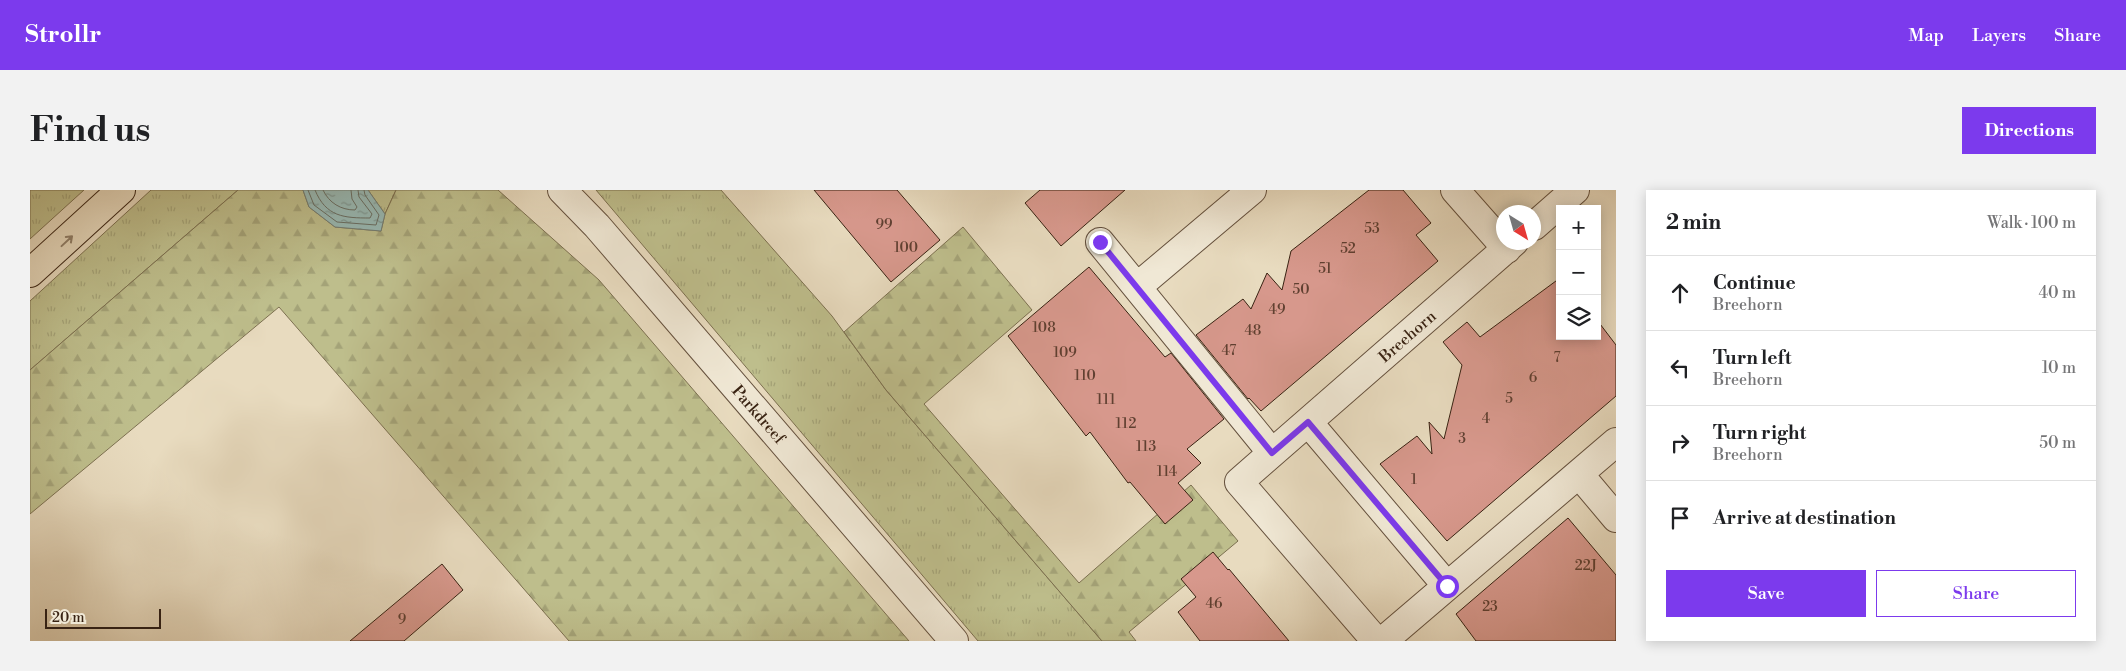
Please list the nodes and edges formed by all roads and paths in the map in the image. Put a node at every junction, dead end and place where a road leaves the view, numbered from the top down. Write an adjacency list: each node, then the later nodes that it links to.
1 (121, 190): 10 (main road, one-way to 1)
2 (562, 190): 18 (street, Parkdreef)
3 (1252, 190): 11 (street)
4 (1455, 190): 7 (street, Breehorn)
5 (1574, 190): 6 (street)
6 (1541, 220)
7 (1496, 232)
8 (1100, 242): 11 (street)
9 (1505, 250): 12 (street, Breehorn)
10 (30, 273)
11 (1137, 287): 14 (street)
12 (1308, 422): 14 (street, Breehorn); 17 (street)
13 (1616, 442): 15 (street)
14 (1272, 453): 19 (street, Breehorn)
15 (1579, 474): 16 (street); 17 (street)
16 (1616, 518)
17 (1447, 586): 20 (street)
18 (954, 641)
19 (1376, 641)
20 (1383, 641)

